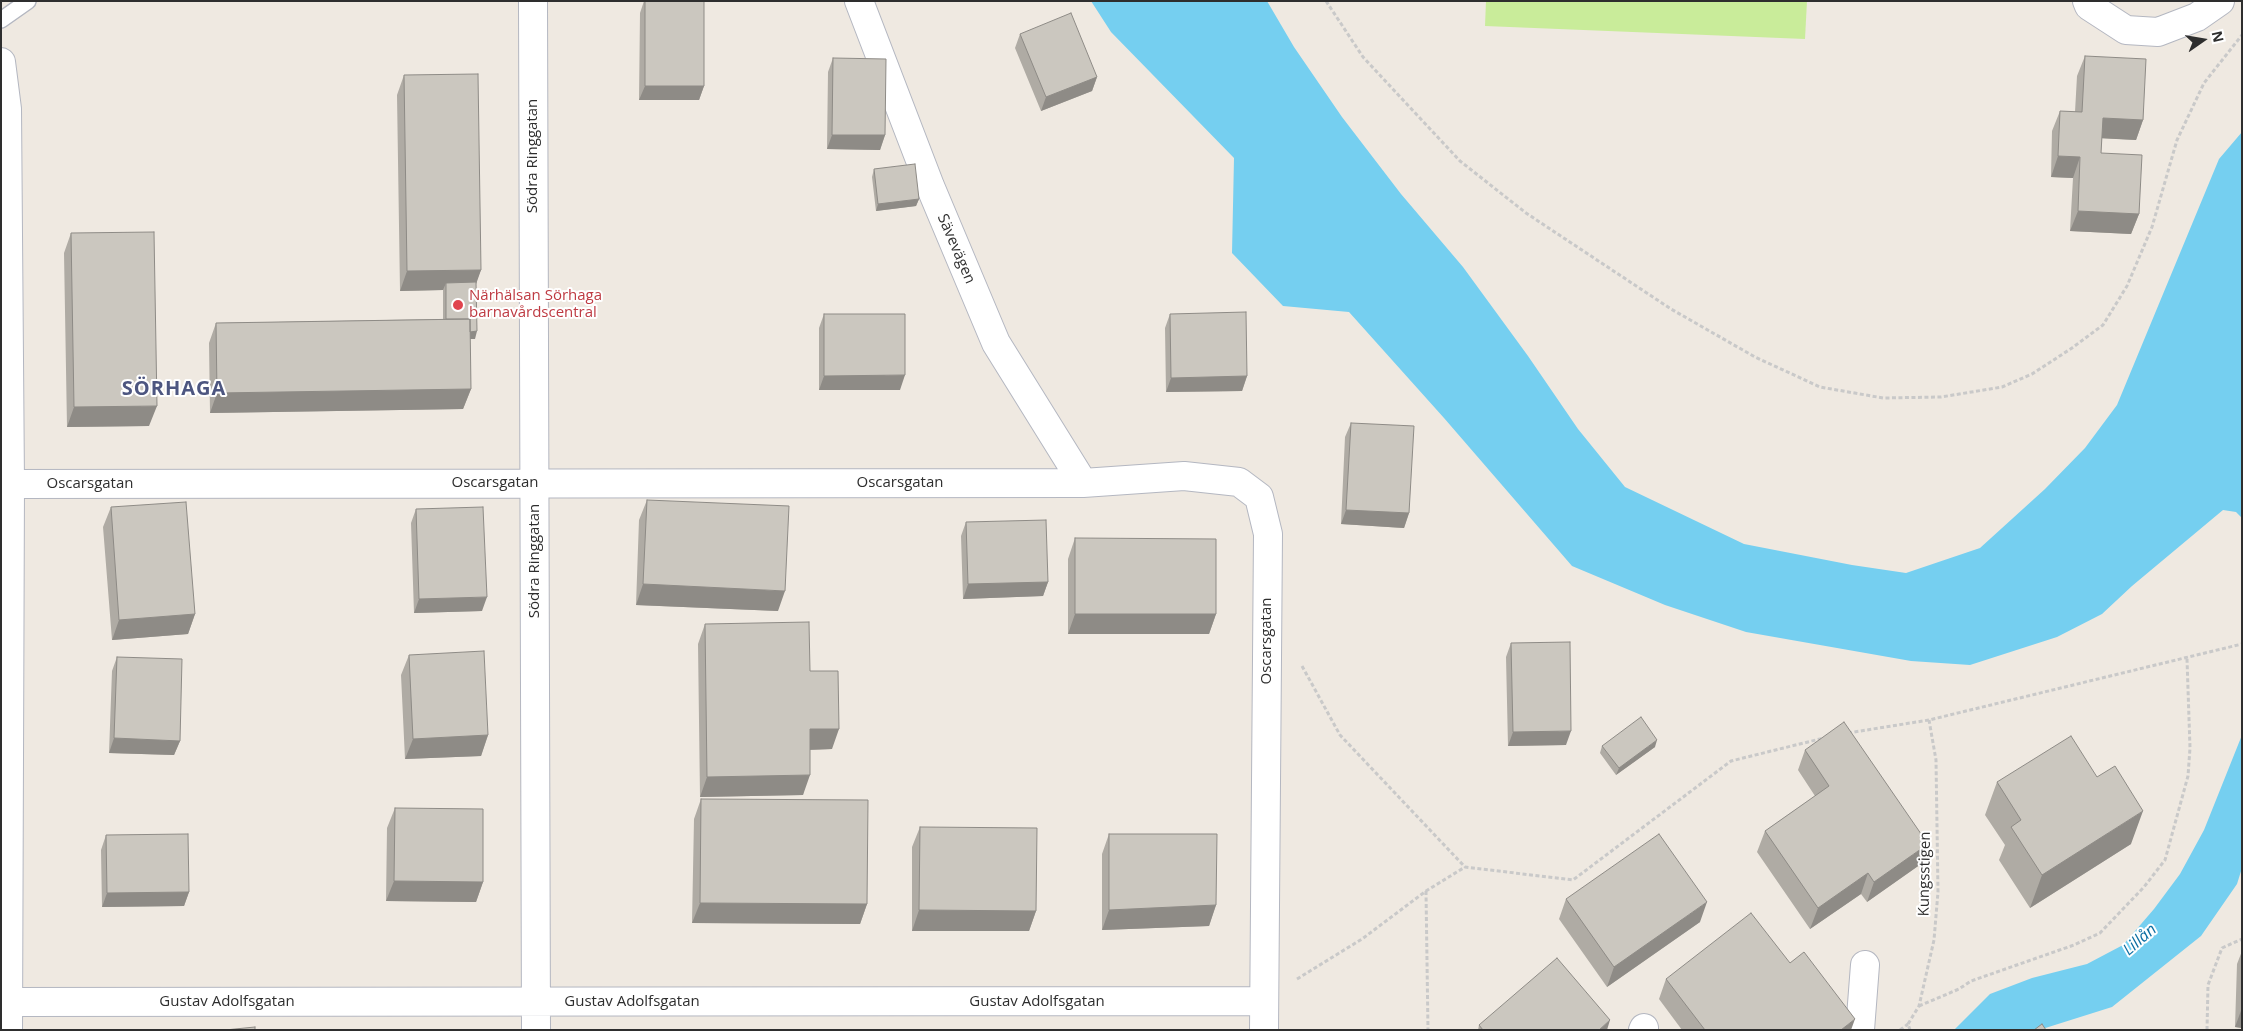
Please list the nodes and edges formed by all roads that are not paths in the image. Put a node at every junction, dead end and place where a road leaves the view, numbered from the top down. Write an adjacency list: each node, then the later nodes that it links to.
1 (28, 1): 6 (lane)
2 (533, 1): 8 (street, Södra Ringgatan)
3 (859, 1): 9 (street, Sävevägen)
4 (2087, 1): 5 (street)
5 (2220, 1)
6 (1, 20)
7 (1, 62): 10 (street)
8 (534, 483): 9 (street, Oscarsgatan); 10 (street, Oscarsgatan); 14 (street, Södra Ringgatan)
9 (1083, 483): 12 (street, Oscarsgatan)
10 (6, 484): 13 (street)
11 (1865, 965): 18 (street)
12 (1264, 996): 14 (street, Gustav Adolfsgatan); 17 (street, Oscarsgatan)
13 (5, 1002): 14 (street, Gustav Adolfsgatan); 15 (street)
14 (536, 1002): 16 (street, Södra Ringgatan)
15 (8, 1030)
16 (536, 1030)
17 (1264, 1030)
18 (1860, 1030)

